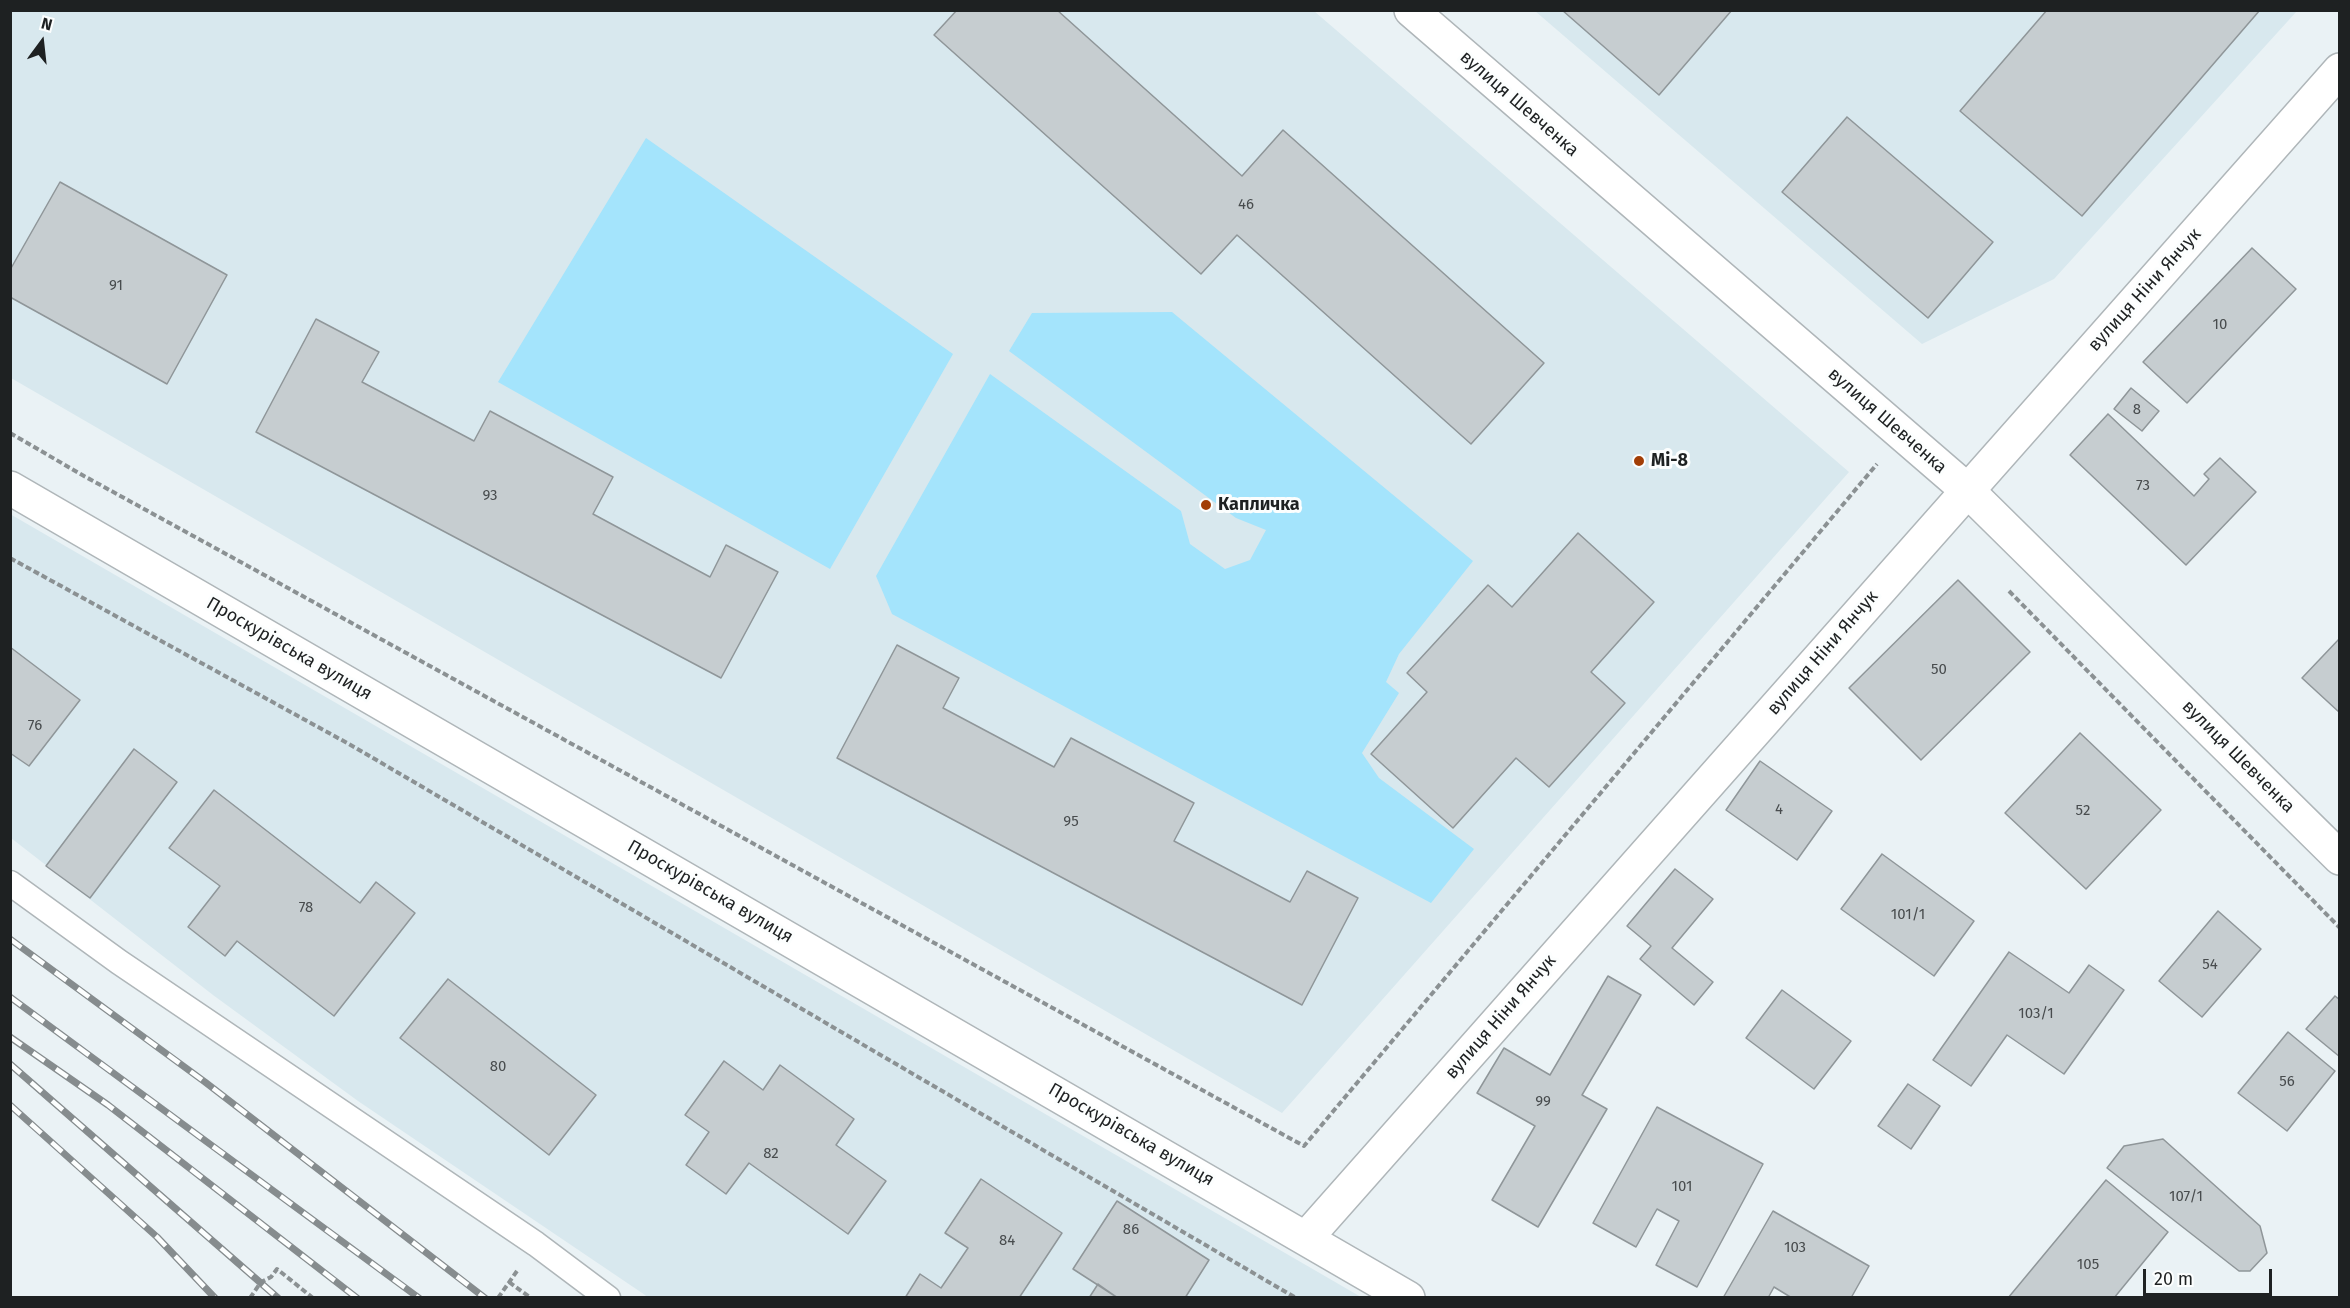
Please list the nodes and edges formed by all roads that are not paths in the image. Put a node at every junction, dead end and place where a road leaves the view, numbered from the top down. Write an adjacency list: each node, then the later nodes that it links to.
1 (1411, 10): 4 (street, вулиця Шевченка)
2 (2340, 70): 4 (street, вулиця Ніни Янчук)
3 (10, 488): 7 (street, Проскурівська вулиця)
4 (1967, 490): 5 (street, вулиця Шевченка); 7 (street, вулиця Ніни Янчук)
5 (2340, 858)
6 (10, 883): 8 (lane)
7 (1306, 1237): 9 (street, Проскурівська вулиця)
8 (608, 1298)
9 (1408, 1298)

